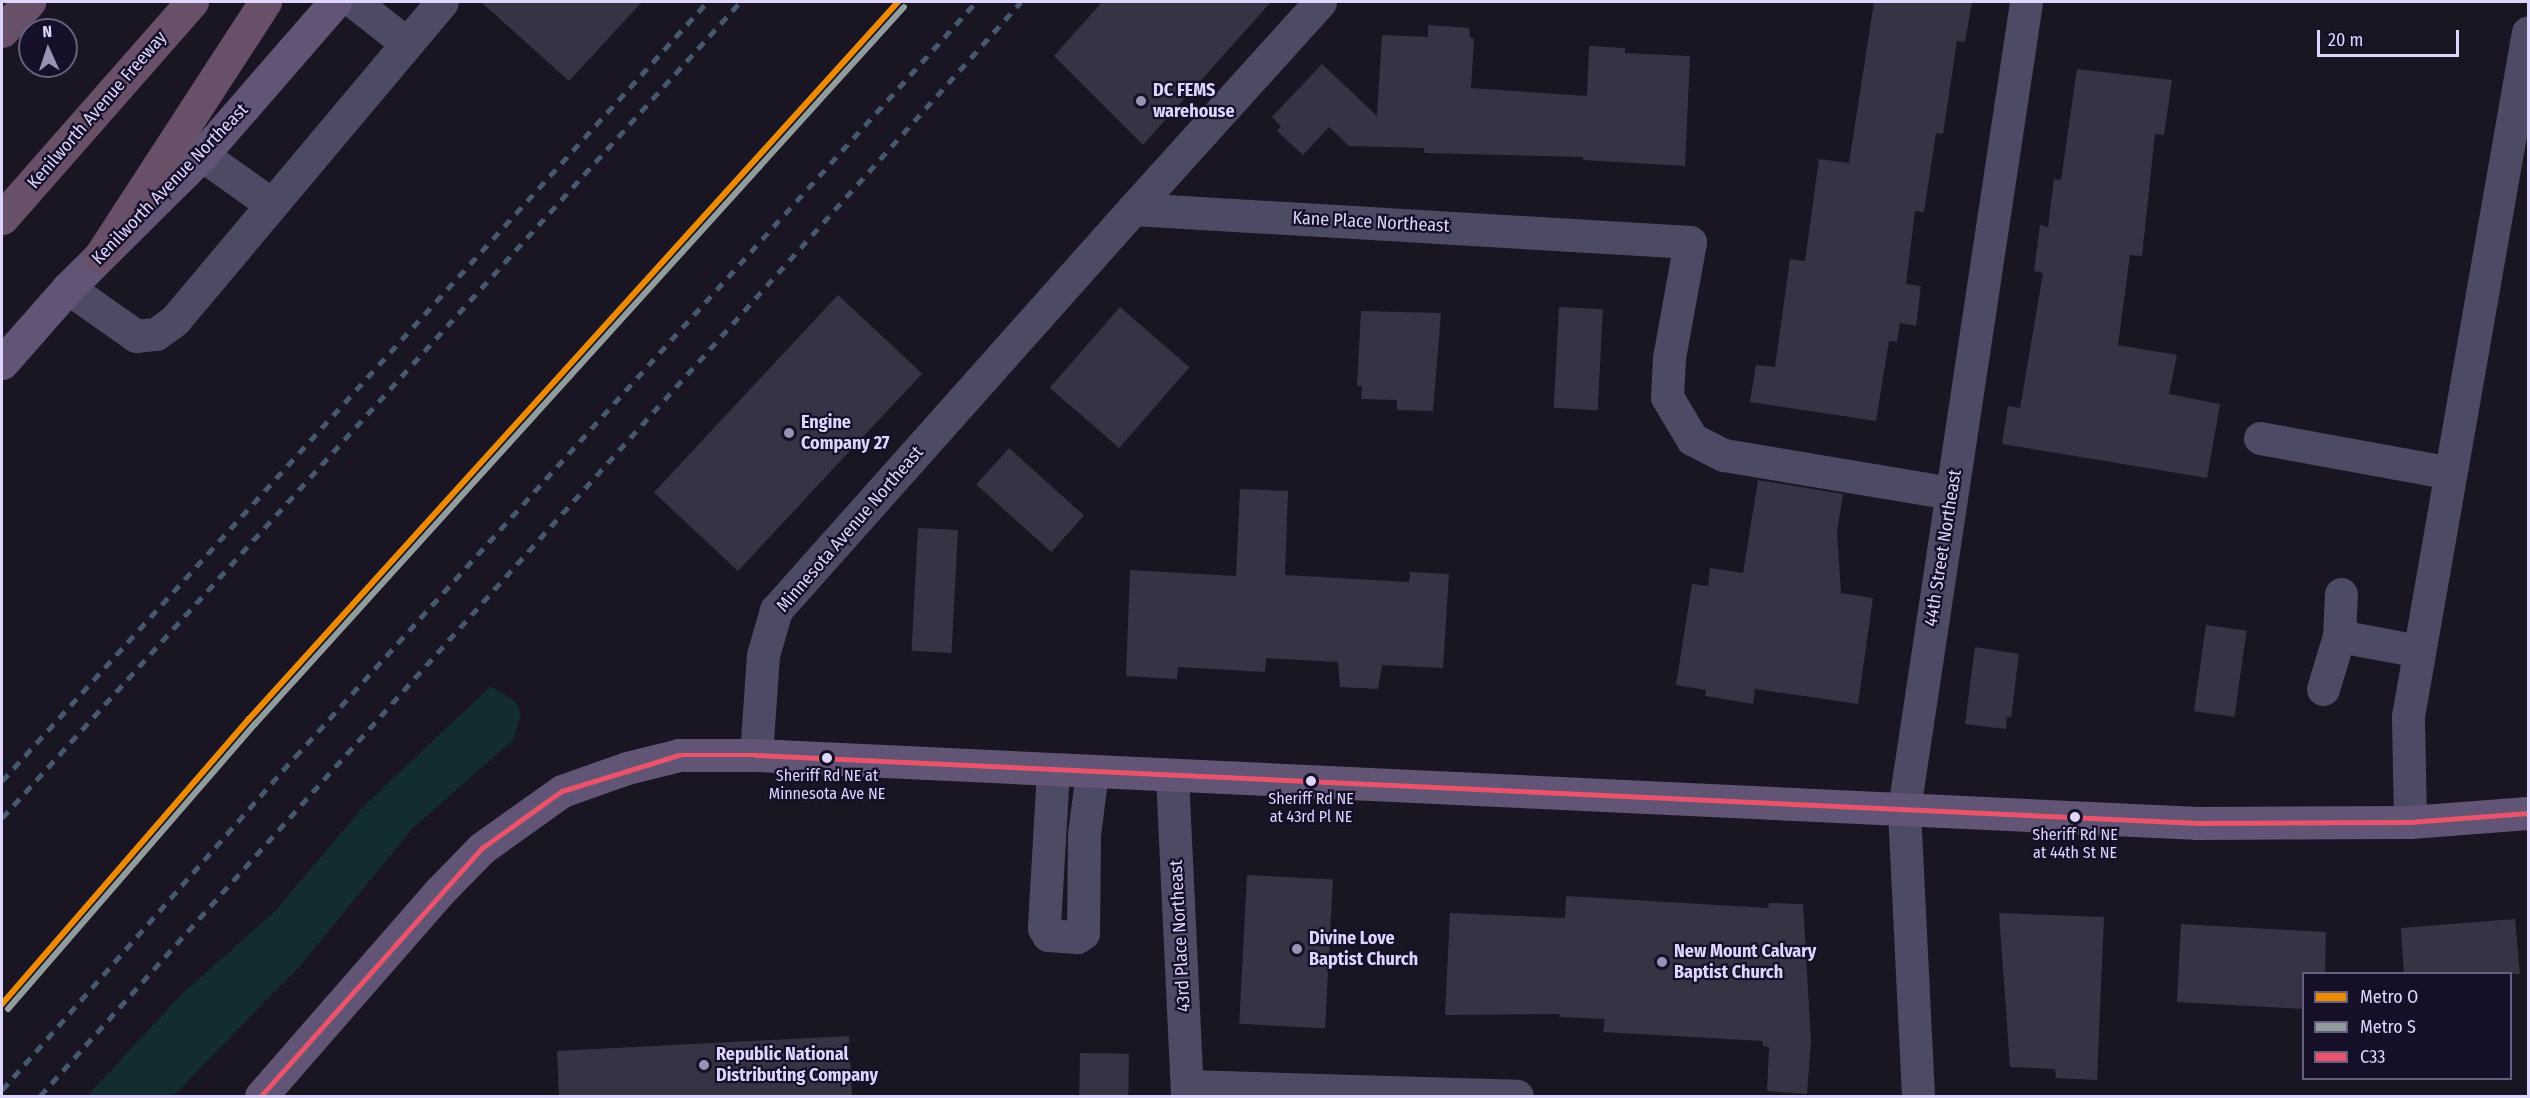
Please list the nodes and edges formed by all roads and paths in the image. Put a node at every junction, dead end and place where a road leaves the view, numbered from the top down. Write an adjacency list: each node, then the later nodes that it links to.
1 (29, 2): 9 (highway)
2 (192, 2): 15 (highway, Kenilworth Avenue Freeway)
3 (265, 2): 16 (highway)
4 (335, 2): 12 (main road, Kenilworth Avenue Northeast)
5 (354, 2): 11 (street)
6 (442, 2): 11 (street)
7 (1320, 2): 14 (street)
8 (2026, 2): 21 (street, 44th Street Northeast)
9 (2, 31)
10 (2529, 32): 20 (street)
11 (405, 42): 13 (street)
12 (202, 155): 13 (street); 16 (main road, Kenilworth Avenue Northeast)
13 (271, 204): 17 (street)
14 (1134, 209): 21 (street, Kane Place Northeast); 26 (street, Minnesota Avenue Northeast)
15 (2, 218)
16 (100, 256): 17 (main road, Kenilworth Avenue Northeast)
17 (68, 288): 18 (main road, Kenilworth Avenue Northeast)
18 (2, 363)
19 (2260, 438): 20 (street)
20 (2450, 473): 24 (street)
21 (1951, 493): 30 (street, 44th Street Northeast)
22 (2341, 594): 23 (street)
23 (2339, 636): 24 (street); 25 (street)
24 (2419, 651): 32 (street)
25 (2323, 689)
26 (756, 755): 27 (main road); 34 (main road)
27 (1053, 770): 28 (main road); 28 (street)
28 (1092, 772): 29 (main road)
29 (1172, 776): 30 (main road); 33 (street, 43rd Place Northeast)
30 (1904, 809): 32 (main road); 36 (street, 44th Street Northeast)
31 (2529, 813): 32 (main road)
32 (2410, 822)
33 (1187, 1091): 35 (street)
34 (261, 1096)
35 (1517, 1096)
36 (1918, 1096)

